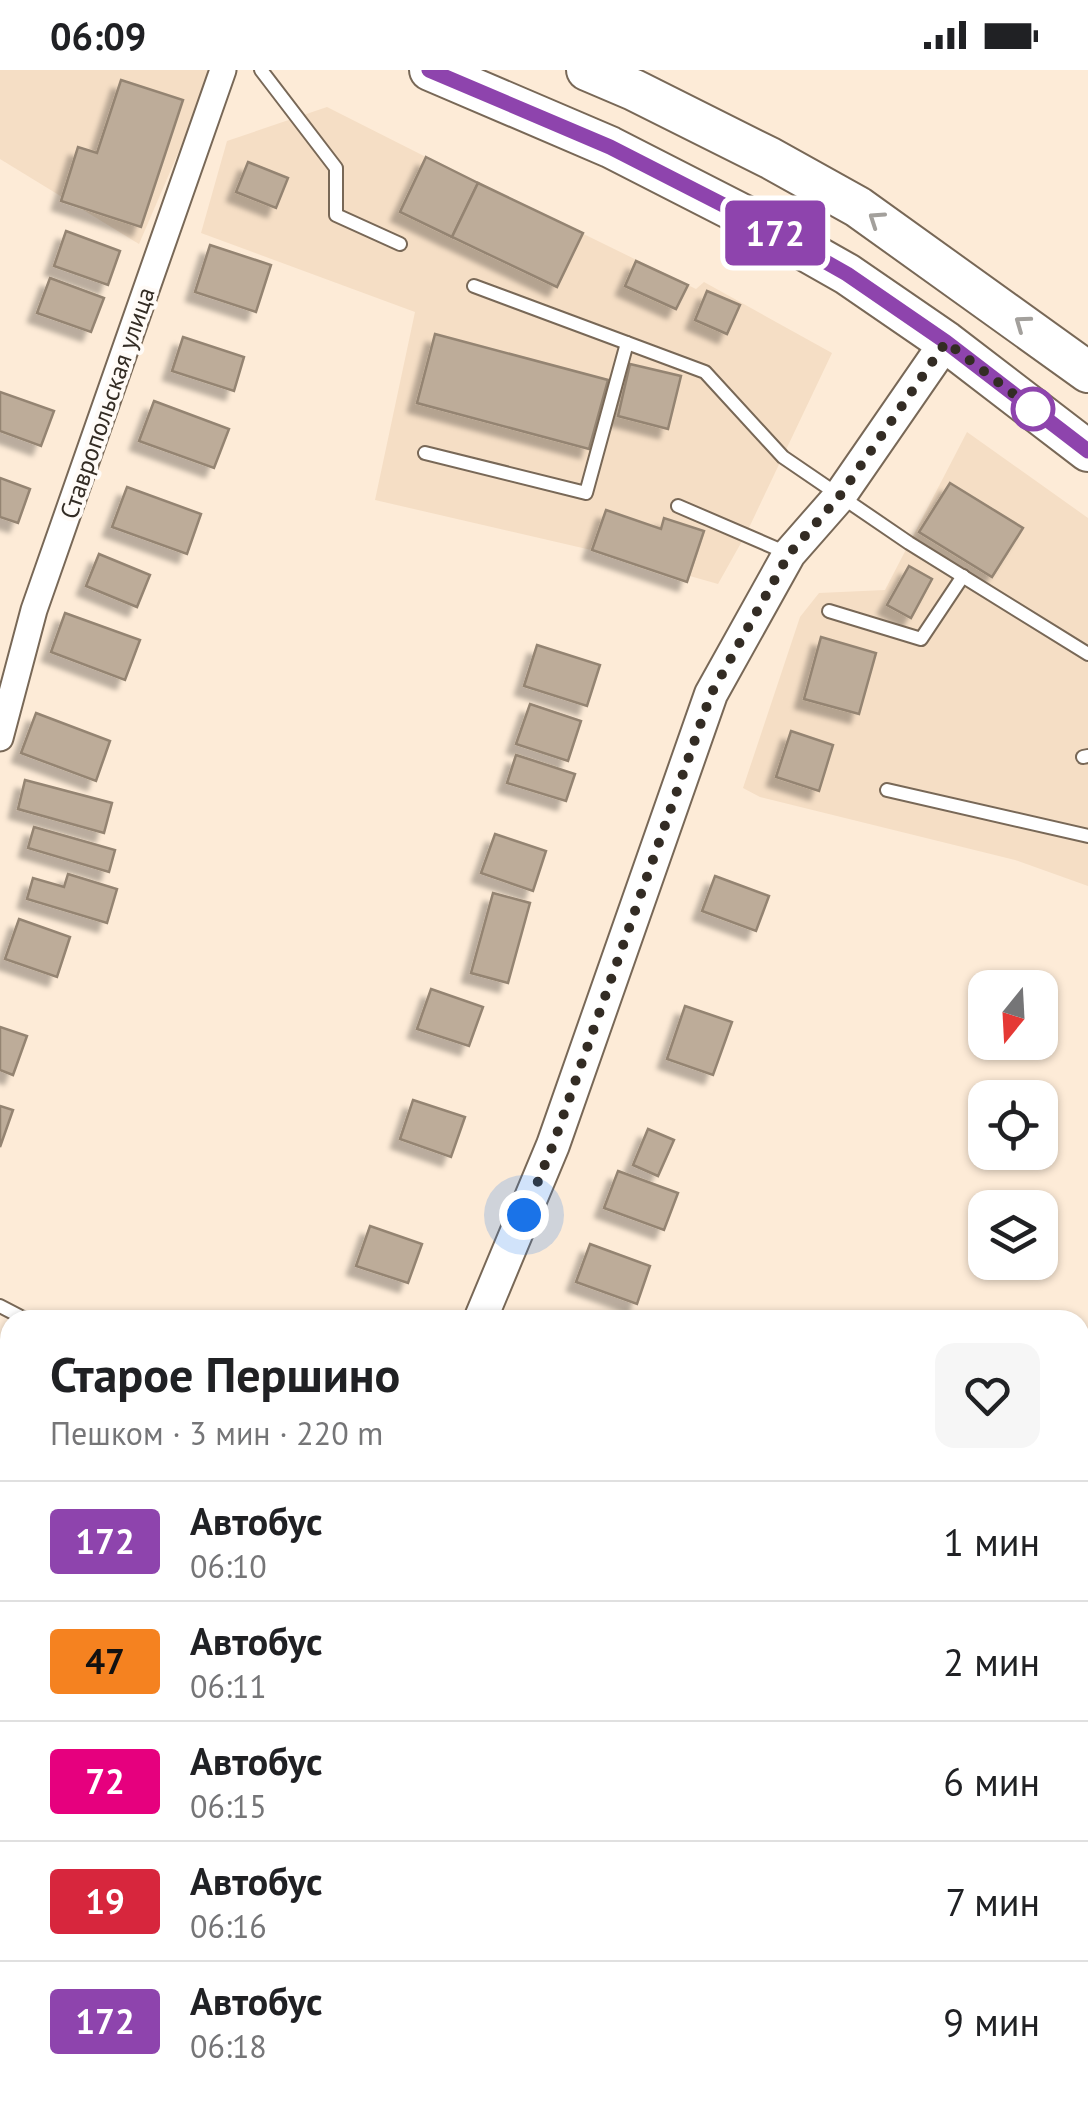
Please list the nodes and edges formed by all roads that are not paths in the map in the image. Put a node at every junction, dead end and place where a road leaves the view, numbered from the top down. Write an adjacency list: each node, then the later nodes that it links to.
1 (223, 70): 18 (street, Ставропольская улица)
2 (261, 70): 5 (lane)
3 (430, 70): 7 (main road)
4 (587, 70): 9 (main road, one-way to 4)
5 (400, 244)
6 (474, 286): 8 (lane)
7 (946, 342): 10 (main road); 12 (street)
8 (628, 343): 11 (lane); 12 (lane)
9 (1088, 372)
10 (1088, 450)
11 (425, 453)
12 (839, 497): 14 (street); 15 (lane)
13 (678, 506): 14 (lane)
14 (789, 554): 21 (street)
15 (963, 576): 16 (lane); 17 (lane)
16 (829, 611)
17 (1088, 654)
18 (0, 738)
19 (887, 790): 20 (lane)
20 (1088, 836)
21 (484, 1310)

